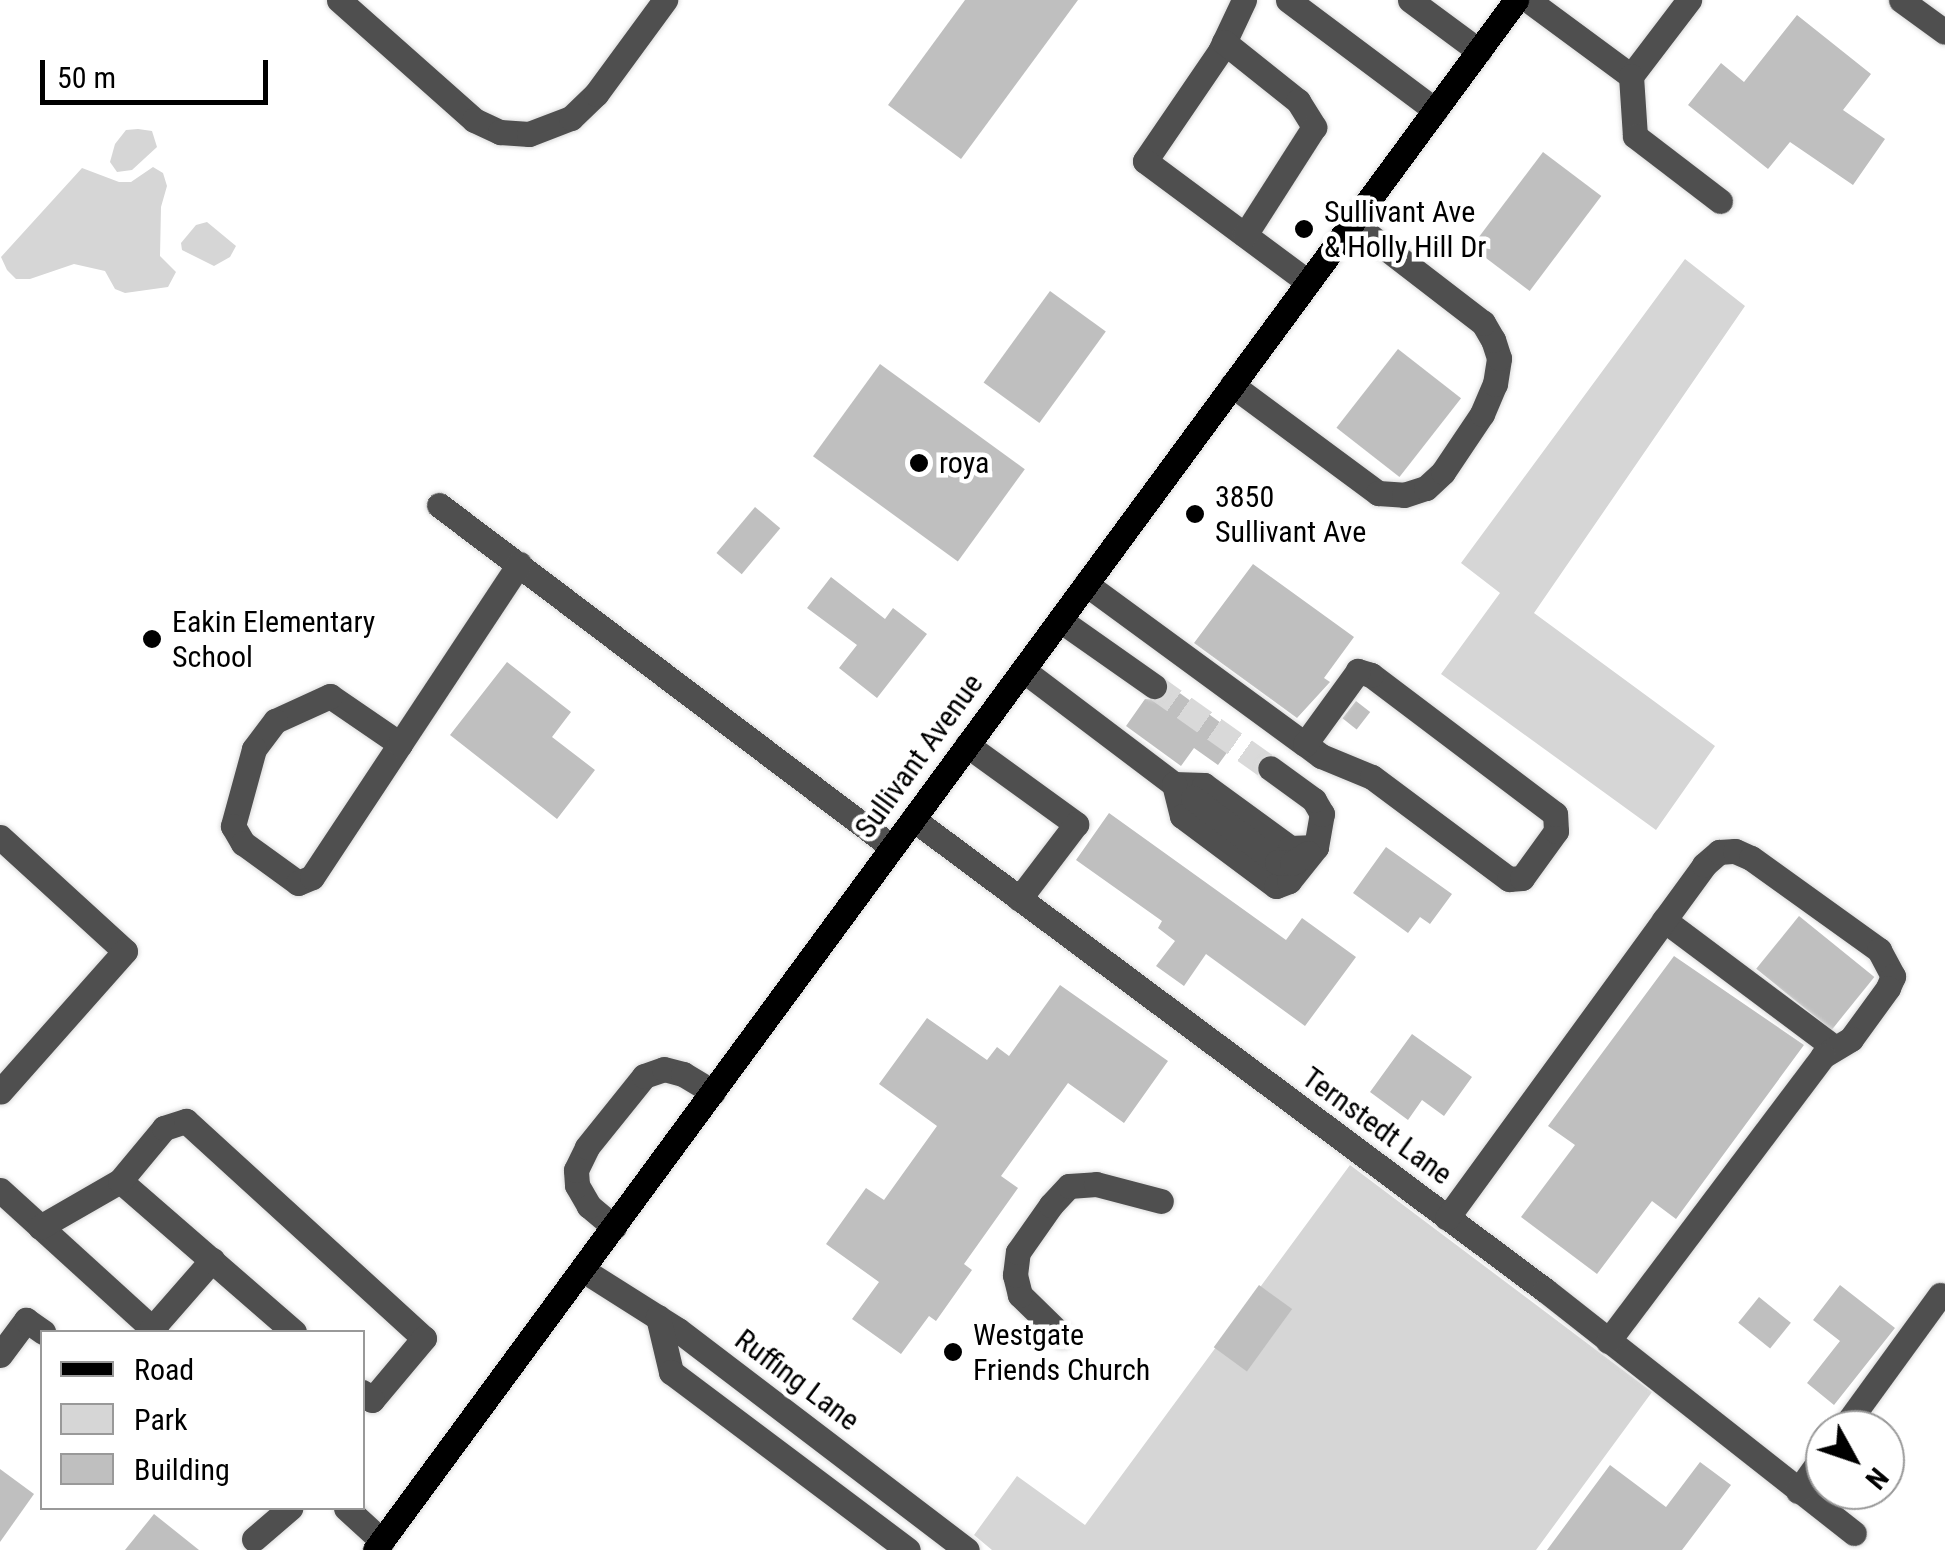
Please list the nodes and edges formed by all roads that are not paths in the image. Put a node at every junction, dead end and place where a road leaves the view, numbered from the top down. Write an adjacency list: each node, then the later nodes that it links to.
1 (340, 0): 2 (street)
2 (665, 0)
3 (1244, 0): 11 (street)
4 (1288, 0): 14 (street)
5 (1410, 0): 12 (street)
6 (1516, 0): 12 (main road, Sullivant Avenue)
7 (1528, 0): 13 (street)
8 (1690, 0): 13 (street)
9 (1901, 0): 10 (street)
10 (1945, 32)
11 (1224, 42): 17 (street); 17 (street)
12 (1479, 51): 14 (main road, Sullivant Avenue)
13 (1630, 76): 15 (street)
14 (1435, 110): 16 (main road, Sullivant Avenue)
15 (1720, 201)
16 (1352, 222): 18 (main road, Sullivant Avenue); 19 (street)
17 (1245, 235): 18 (street)
18 (1308, 282): 19 (main road, Sullivant Avenue)
19 (1232, 386): 22 (main road, Sullivant Avenue)
20 (440, 505): 21 (street)
21 (519, 564): 26 (street); 33 (street)
22 (1086, 584): 23 (main road, Sullivant Avenue); 27 (street)
23 (1060, 620): 24 (main road, Sullivant Avenue); 25 (street)
24 (1023, 670): 28 (main road, Sullivant Avenue); 30 (street)
25 (1154, 686)
26 (400, 744): 26 (street)
27 (1305, 744): 27 (street)
28 (967, 745): 31 (main road, Sullivant Avenue); 35 (street)
29 (1270, 768): 34 (street)
30 (1174, 784): 34 (street); 34 (street)
31 (913, 819): 33 (main road, Sullivant Avenue); 35 (street, Ternstedt Lane)
32 (0, 837): 38 (street)
33 (892, 847): 39 (main road, Sullivant Avenue)
34 (1316, 847)
35 (1019, 899): 43 (street, Ternstedt Lane)
36 (1664, 920): 37 (street); 37 (street); 43 (street)
37 (1834, 1048): 55 (street)
38 (0, 1092)
39 (713, 1092): 45 (main road, Sullivant Avenue); 45 (street)
40 (120, 1180): 44 (street); 46 (street); 57 (street)
41 (0, 1190): 44 (street)
42 (1160, 1200): 54 (street)
43 (1447, 1218): 55 (street, Ternstedt Lane)
44 (40, 1227): 51 (street)
45 (614, 1227): 47 (main road, Sullivant Avenue)
46 (212, 1260): 52 (street); 53 (street)
47 (582, 1270): 49 (street, Ruffing Lane); 65 (main road, Sullivant Avenue)
48 (1940, 1294): 58 (street)
49 (658, 1317): 66 (street); 67 (street, Ruffing Lane)
50 (41, 1330): 56 (street)
51 (151, 1330)
52 (153, 1330)
53 (292, 1330)
54 (1062, 1336)
55 (1608, 1341): 60 (street, Ternstedt Lane)
56 (0, 1354)
57 (365, 1394)
58 (1856, 1410)
59 (1805, 1480): 60 (street)
60 (1798, 1490): 63 (street, Ternstedt Lane)
61 (288, 1510): 64 (street)
62 (348, 1510): 65 (street)
63 (1854, 1533)
64 (254, 1539)
65 (379, 1545)
66 (908, 1550)
67 (968, 1550)

